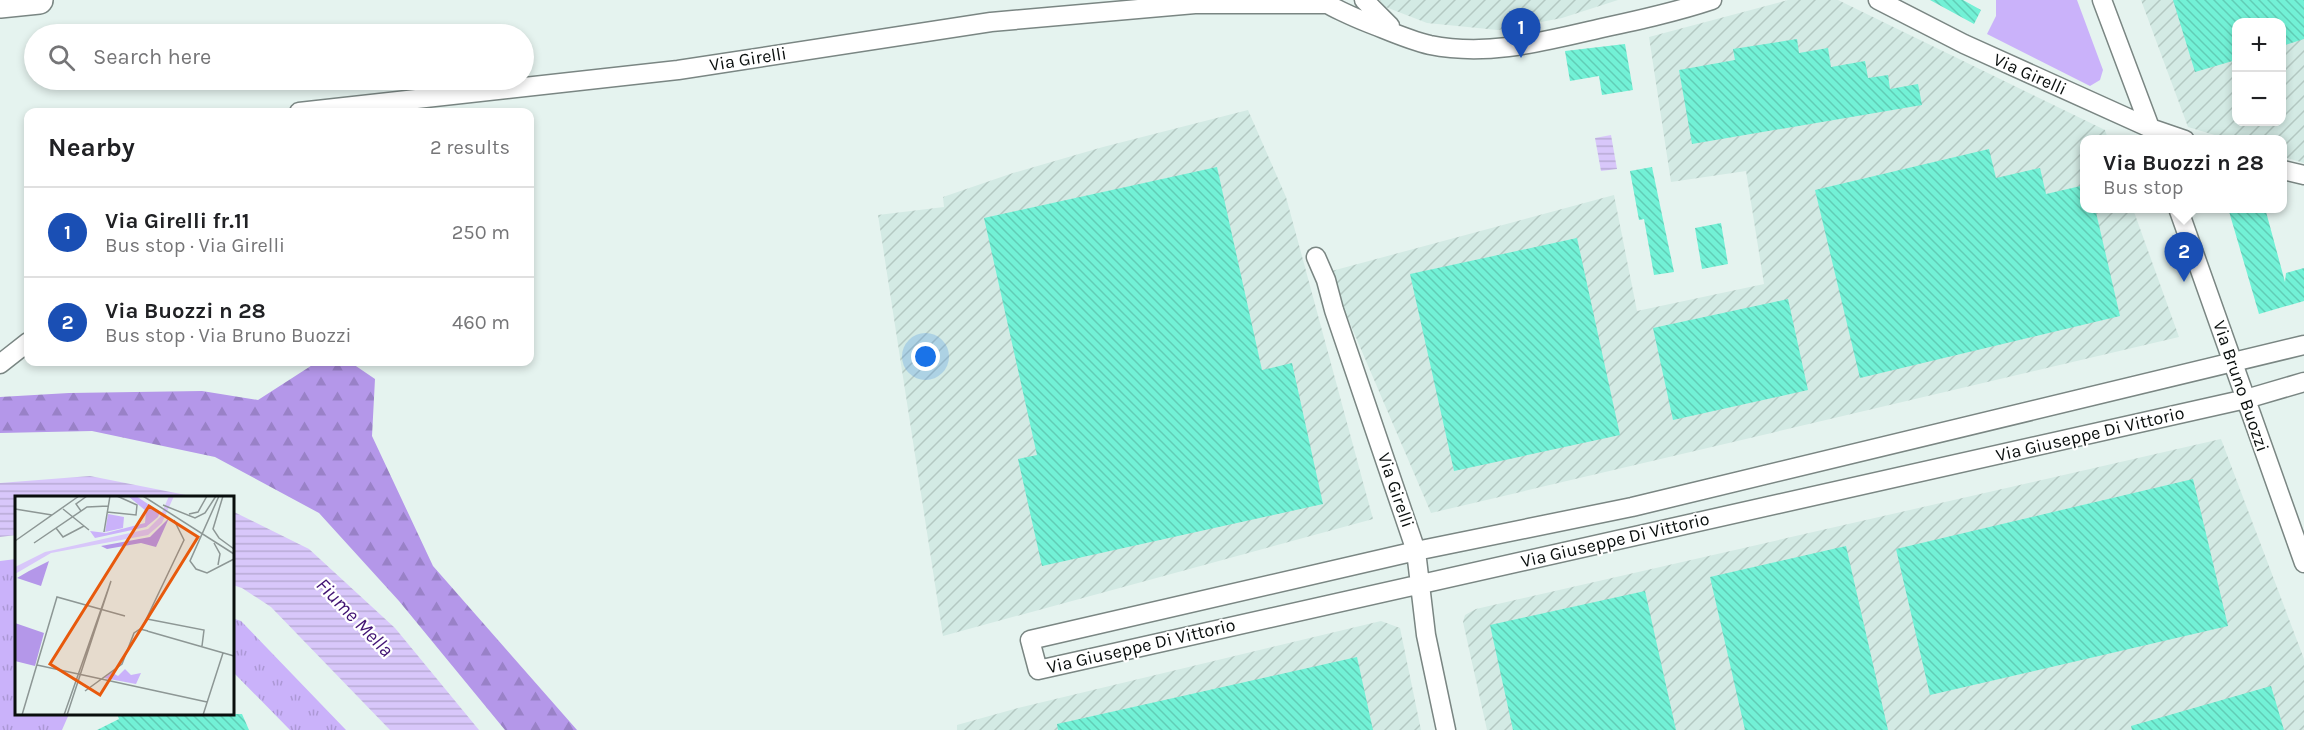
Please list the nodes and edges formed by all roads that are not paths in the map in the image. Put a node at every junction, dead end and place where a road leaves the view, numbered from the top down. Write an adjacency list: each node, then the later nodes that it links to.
1 (39, 0): 8 (highway)
2 (1364, 0): 9 (street, Via Girelli)
3 (1712, 0): 9 (street, Via Girelli)
4 (1878, 0): 13 (street, Via Girelli)
5 (2102, 0): 13 (street)
6 (1194, 2): 7 (street, Via Girelli); 10 (street, Via Girelli)
7 (1336, 3): 9 (street, Via Girelli)
8 (0, 4)
9 (1403, 36)
10 (534, 86)
11 (498, 90): 12 (street, Via Girelli)
12 (335, 108)
13 (2152, 134)
14 (2287, 171): 15 (street)
15 (2304, 175)
16 (2180, 213): 20 (street, Via Bruno Buozzi)
17 (1316, 257): 24 (street, Via Girelli)
18 (24, 345): 21 (street)
19 (2304, 345): 20 (street, Via Giuseppe Di Vittorio)
20 (2233, 363): 23 (street, Via Bruno Buozzi); 24 (street, Via Giuseppe Di Vittorio)
21 (0, 364)
22 (2304, 382): 23 (street, Via Giuseppe Di Vittorio)
23 (2246, 399): 25 (street, Via Bruno Buozzi); 26 (street, Via Giuseppe Di Vittorio)
24 (1416, 551): 26 (street, Via Girelli); 26 (street, Via Giuseppe Di Vittorio)
25 (2304, 563)
26 (1419, 586): 27 (street, Via Girelli)
27 (1446, 730)

